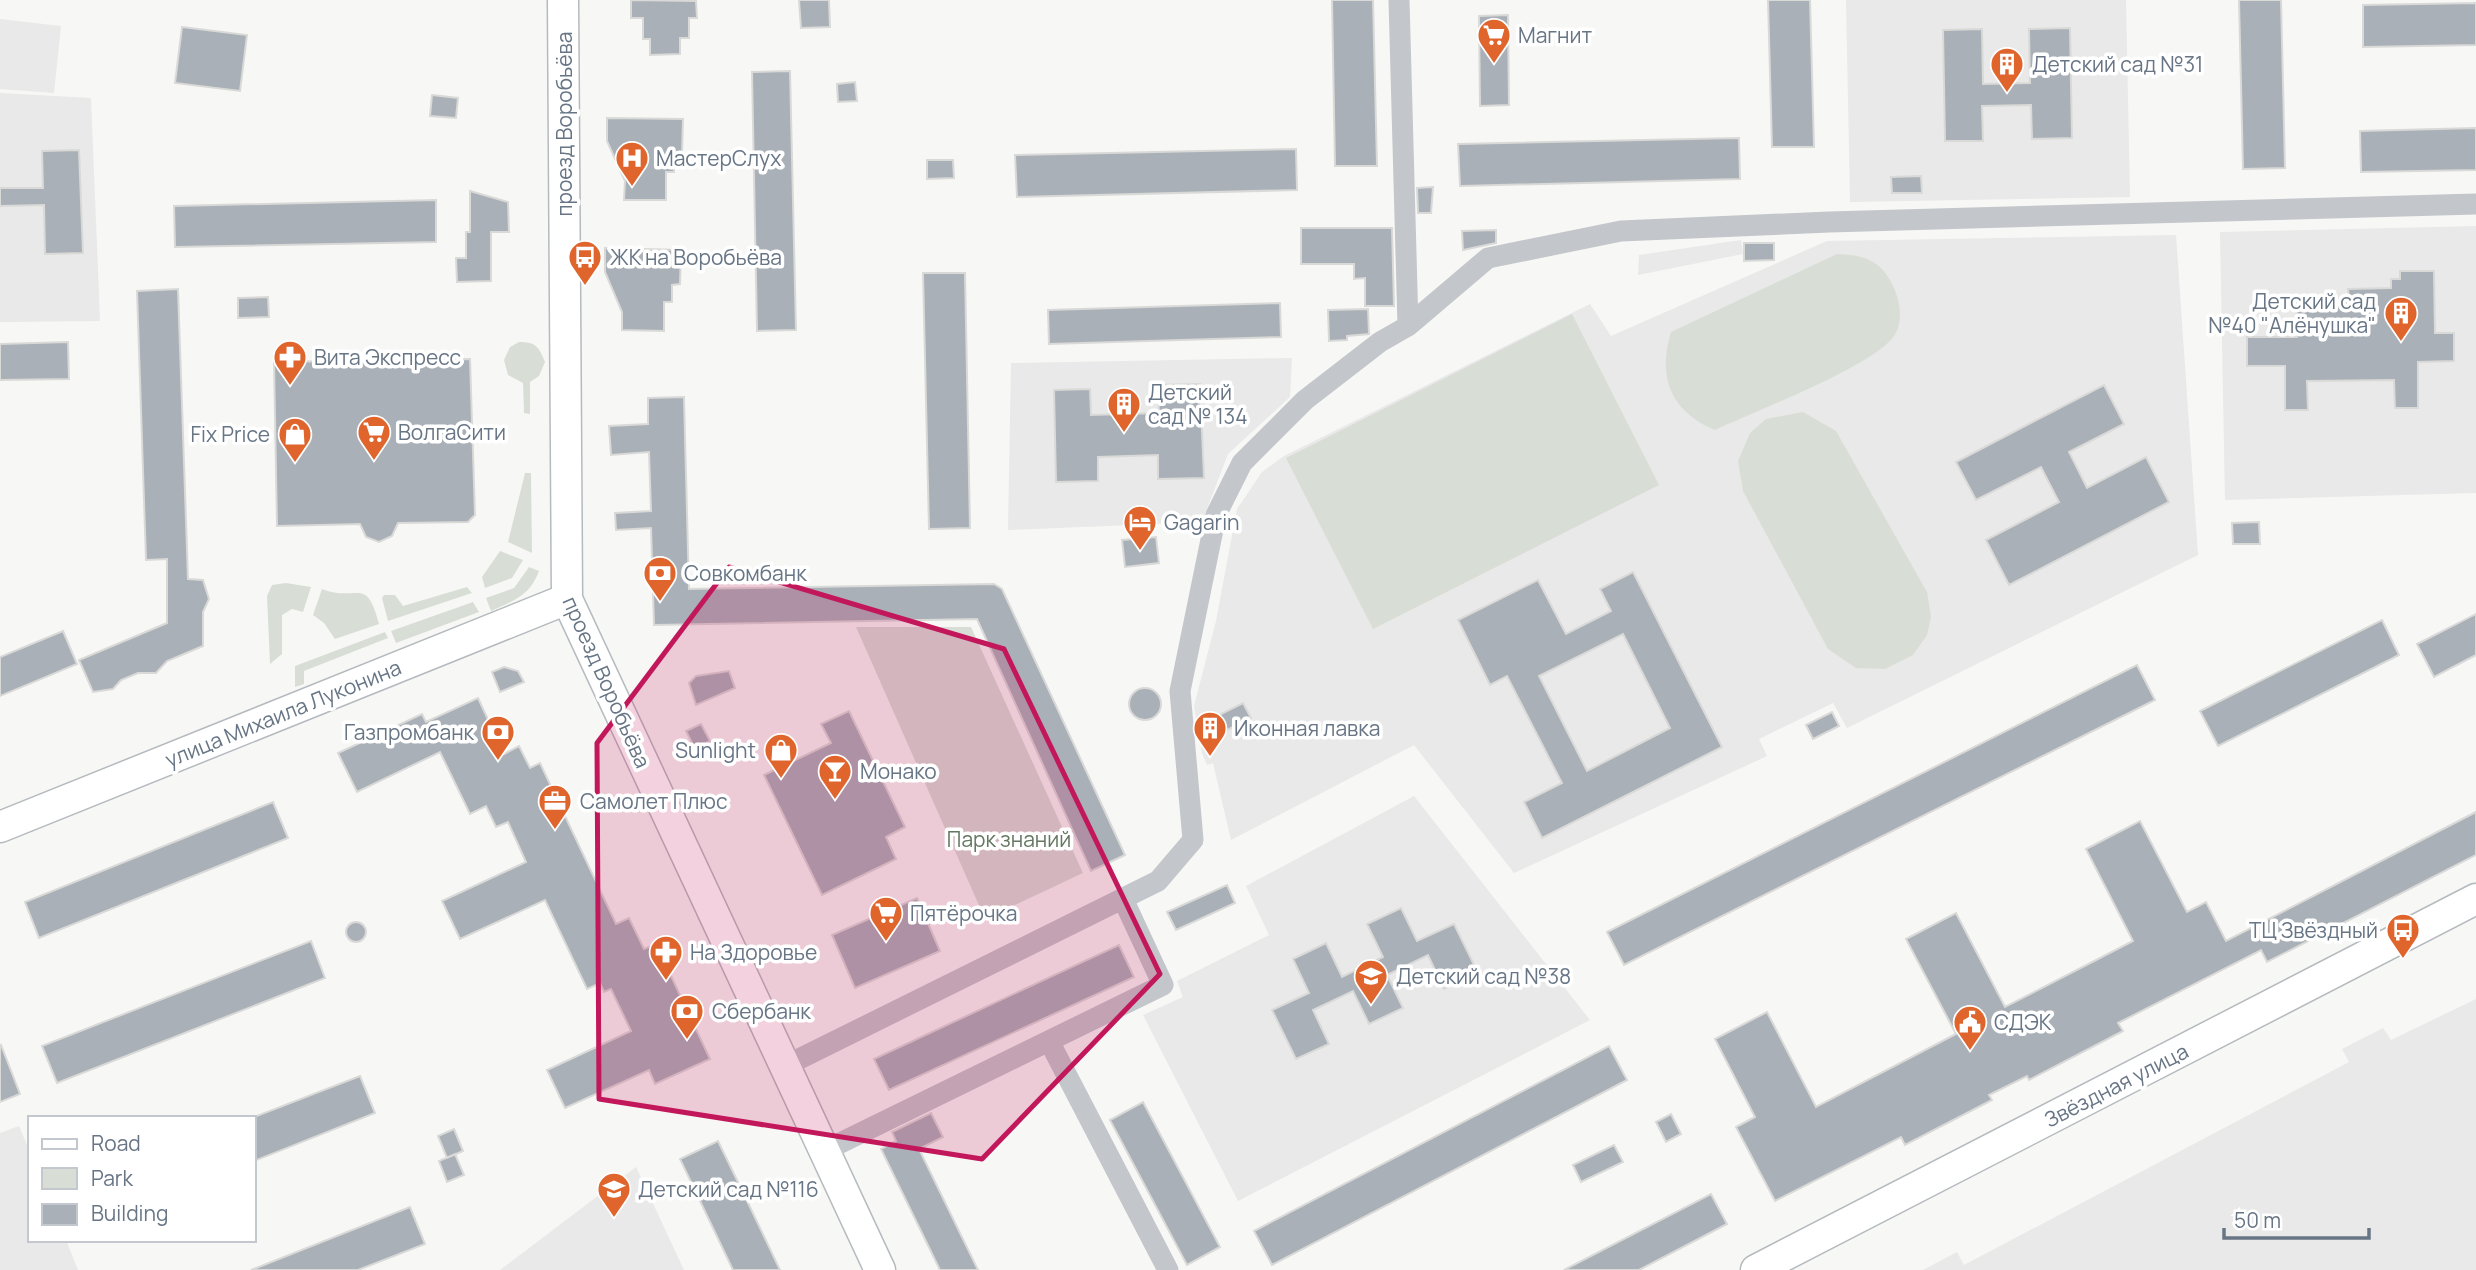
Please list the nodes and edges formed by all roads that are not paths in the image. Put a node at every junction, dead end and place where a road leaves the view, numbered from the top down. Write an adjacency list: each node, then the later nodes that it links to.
1 (563, 0): 5 (main road, проезд Воробьёва)
2 (1399, 0): 4 (street)
3 (2476, 204): 4 (street)
4 (1408, 326): 7 (street)
5 (566, 599): 6 (main road, улица Михаила Луконина); 10 (main road, проезд Воробьёва)
6 (0, 827)
7 (1123, 899): 9 (street); 10 (street)
8 (2476, 899): 14 (main road, Звёздная улица)
9 (1049, 1041): 11 (street); 13 (street)
10 (783, 1067): 11 (main road, проезд Воробьёва)
11 (824, 1152): 12 (main road, проезд Воробьёва)
12 (880, 1270)
13 (1168, 1270)
14 (1756, 1270)

